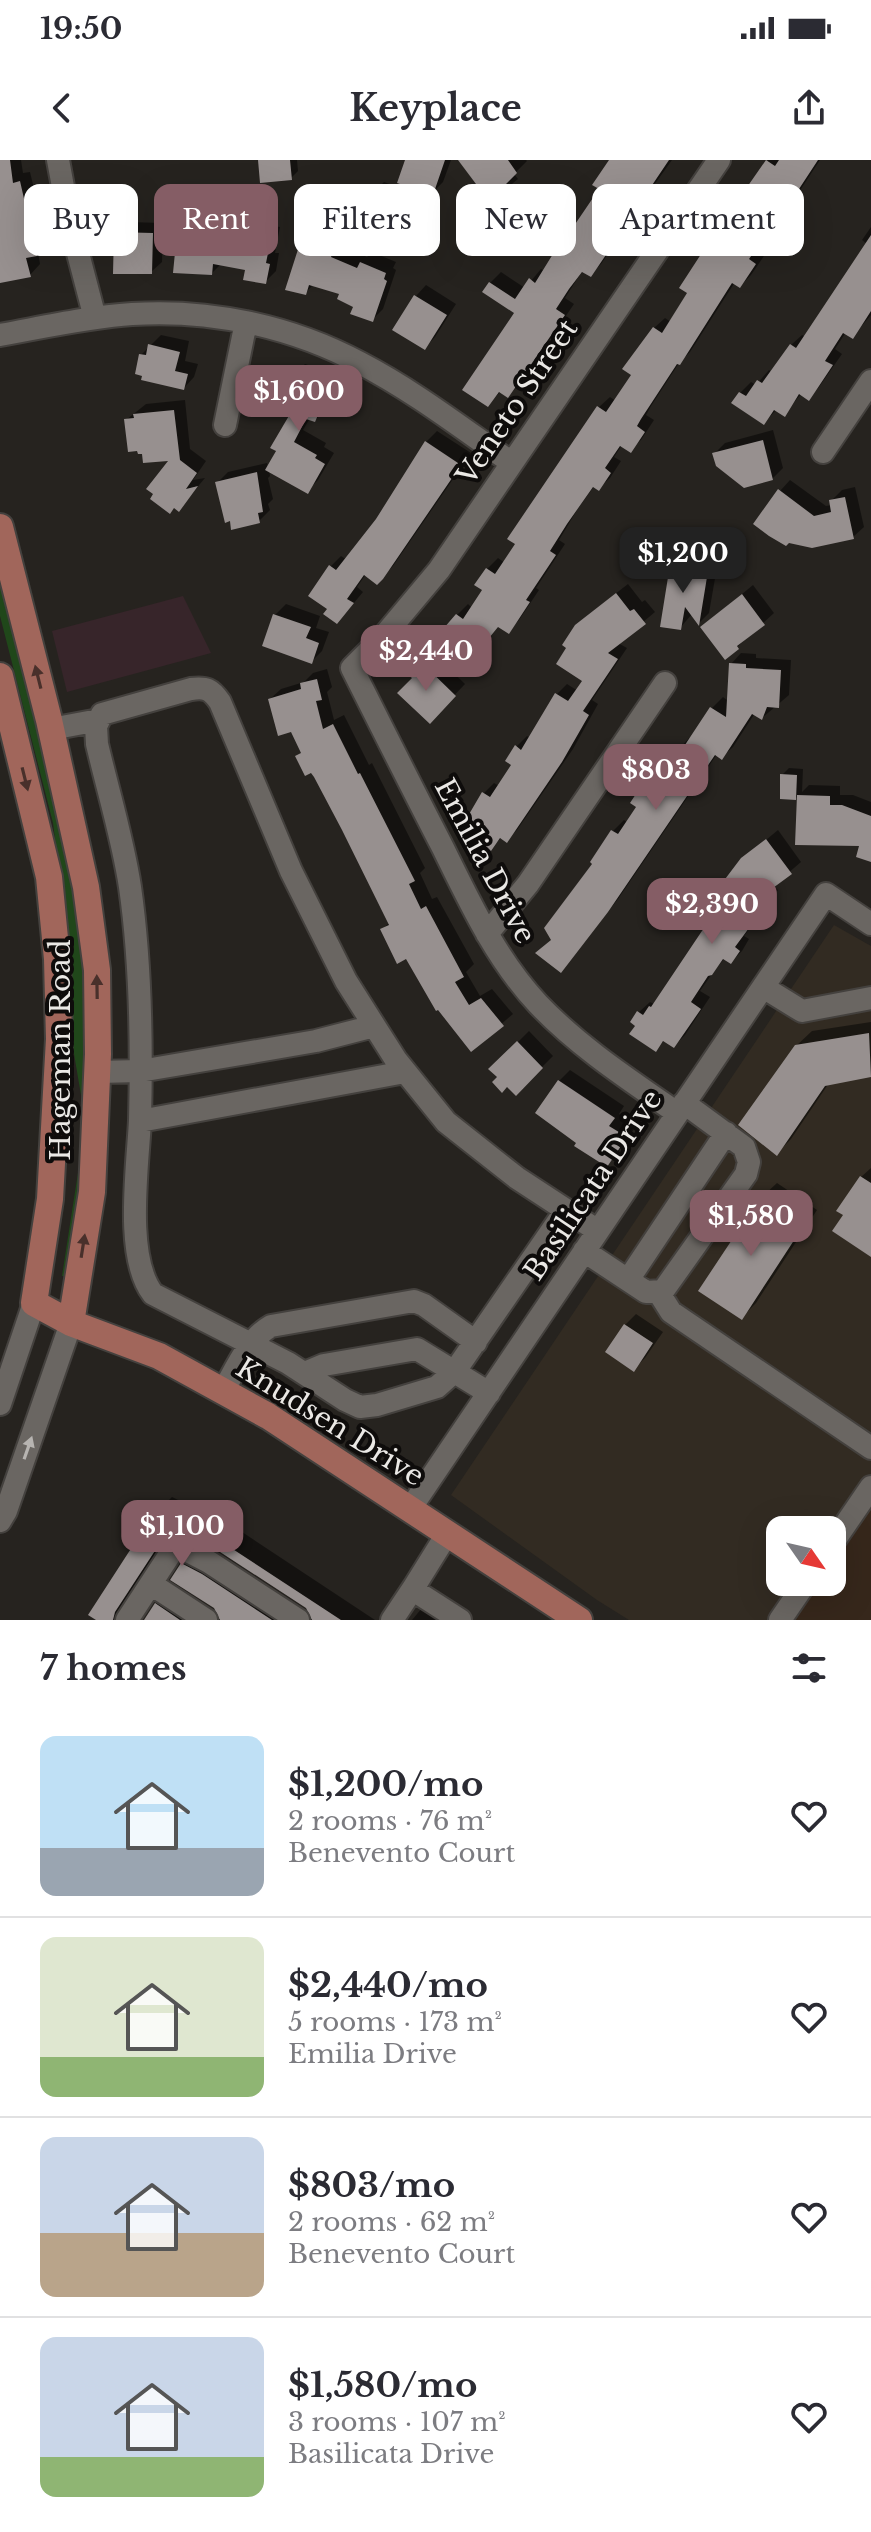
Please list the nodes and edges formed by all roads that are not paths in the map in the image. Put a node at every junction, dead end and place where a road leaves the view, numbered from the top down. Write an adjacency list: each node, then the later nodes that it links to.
1 (58, 160): 3 (street)
2 (719, 160): 9 (street, Veneto Street)
3 (95, 318): 4 (street); 5 (street)
4 (246, 322): 7 (street); 9 (street)
5 (0, 335)
6 (871, 381): 8 (street)
7 (225, 425)
8 (823, 452)
9 (512, 463): 11 (street, Veneto Street)
10 (0, 527): 15 (main road, Hageman Road, one-way to 10)
11 (352, 668): 17 (street, Emilia Drive)
12 (0, 676): 32 (main road, Hageman Road, one-way to 32)
13 (665, 683): 17 (street)
14 (99, 720): 15 (street); 20 (street); 21 (street)
15 (51, 729): 22 (main road, Hageman Road, one-way to 15)
16 (871, 924): 18 (street, Basilicata Drive)
17 (487, 934): 24 (street, Emilia Drive)
18 (763, 987): 19 (street); 24 (street, Basilicata Drive)
19 (871, 998)
20 (374, 1026): 21 (street); 23 (street)
21 (140, 1071): 22 (street); 25 (street)
22 (97, 1072): 33 (main road, Hageman Road, one-way to 22)
23 (405, 1072): 25 (street); 27 (street)
24 (680, 1108): 26 (street, Emilia Drive); 28 (street, Basilicata Drive)
25 (140, 1121): 35 (street)
26 (726, 1133): 30 (street); 31 (street, Emilia Drive)
27 (566, 1210): 28 (street); 34 (street)
28 (598, 1231): 29 (street, Basilicata Drive)
29 (584, 1251): 30 (street); 39 (street, Basilicata Drive)
30 (628, 1280): 31 (street)
31 (659, 1293): 41 (street)
32 (34, 1303): 33 (main road, Knudsen Drive); 40 (street, Hageman Road)
33 (71, 1323): 38 (main road, Knudsen Drive); 44 (street, Hageman Road, one-way to 33)
34 (476, 1342): 35 (street); 36 (street)
35 (251, 1344): 37 (street); 38 (street)
36 (455, 1371): 37 (street); 37 (street); 39 (street)
37 (305, 1373)
38 (223, 1391): 43 (main road, Knudsen Drive)
39 (489, 1393): 43 (street, Basilicata Drive)
40 (0, 1404)
41 (871, 1448)
42 (871, 1487): 45 (street)
43 (410, 1509): 46 (main road, Knudsen Drive)
44 (0, 1521)
45 (846, 1524)
46 (447, 1534): 48 (street); 55 (main road, Knudsen Drive)
47 (151, 1584): 50 (street); 51 (street); 52 (street)
48 (414, 1587): 53 (street); 54 (street)
49 (796, 1596): 56 (street)
50 (128, 1620)
51 (206, 1620)
52 (298, 1620)
53 (392, 1620)
54 (460, 1620)
55 (579, 1620)
56 (780, 1620)

